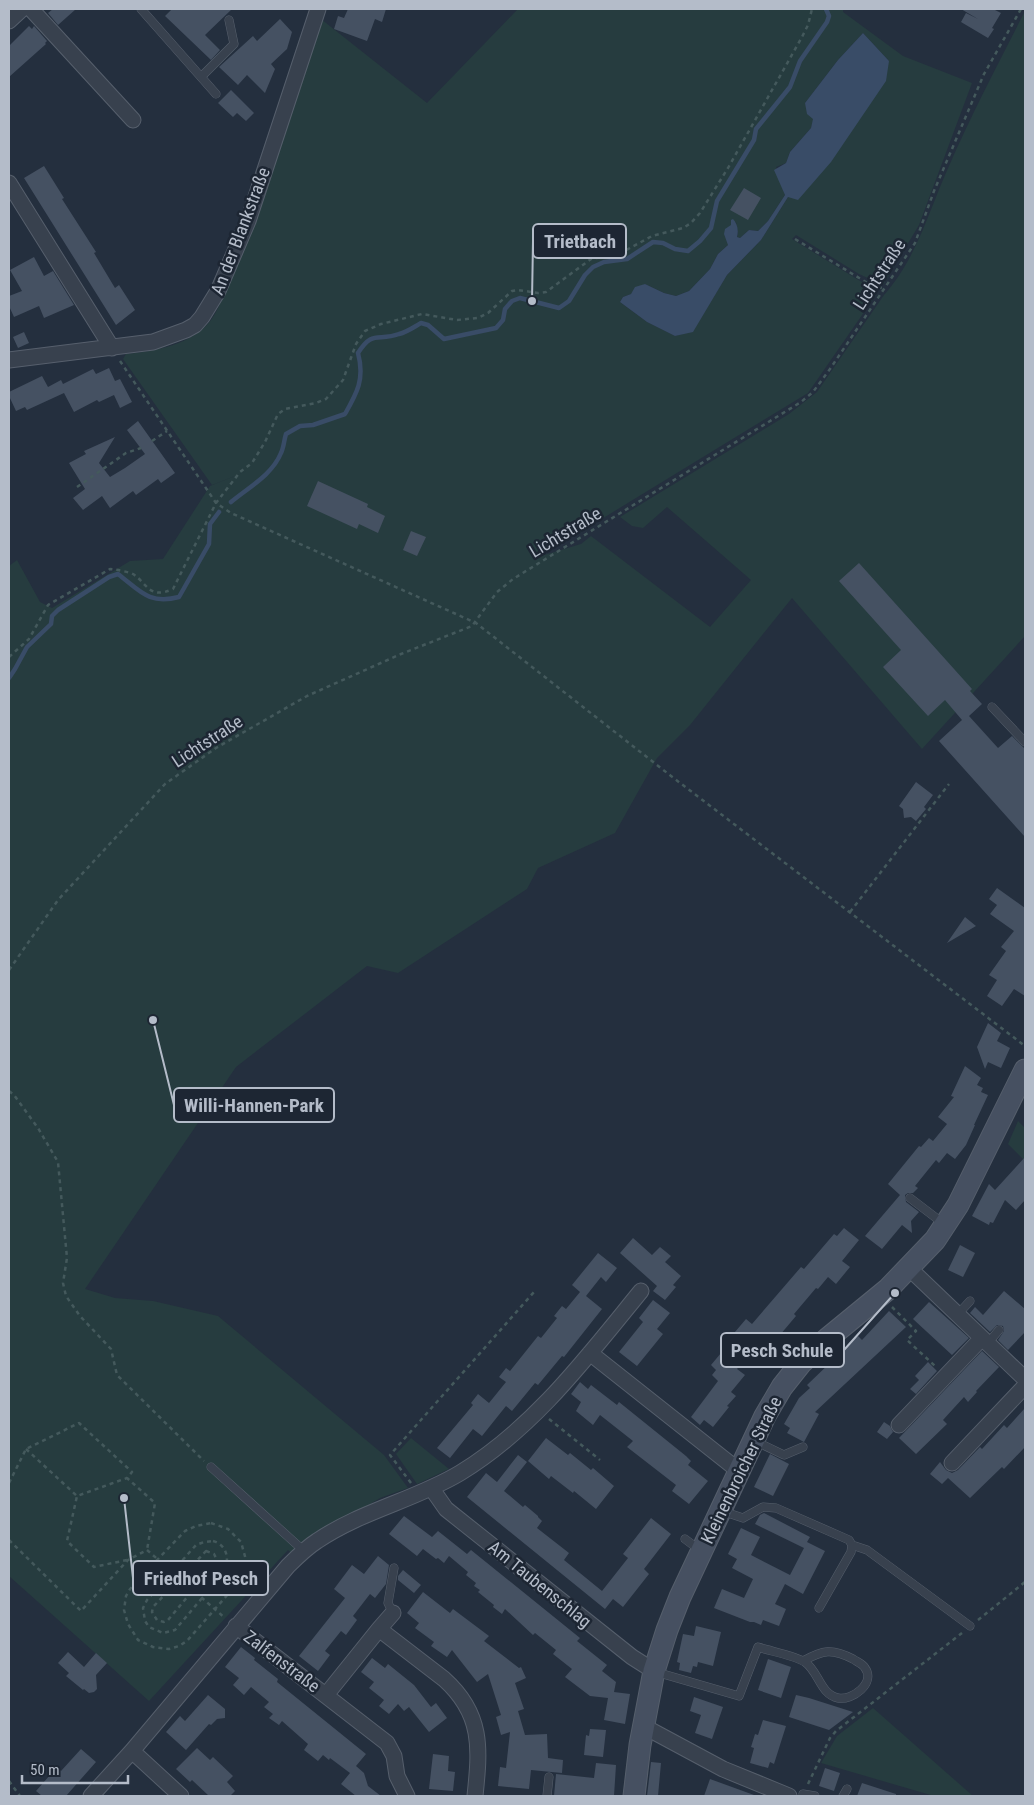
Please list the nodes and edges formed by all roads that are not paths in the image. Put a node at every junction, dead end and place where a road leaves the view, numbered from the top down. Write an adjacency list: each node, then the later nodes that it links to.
1 (22, 9): 6 (street)
2 (30, 9): 9 (street)
3 (141, 9): 7 (lane)
4 (318, 9): 11 (street, An der Blankstraße)
5 (229, 20): 7 (lane)
6 (9, 21)
7 (201, 78): 8 (lane)
8 (216, 94)
9 (133, 120)
10 (9, 183): 11 (street)
11 (112, 348): 12 (street, An der Blankstraße)
12 (9, 360)
13 (992, 707): 14 (lane)
14 (1025, 742)
15 (1023, 1079): 17 (street, Kleinenbroicher Straße)
16 (910, 1198): 17 (lane)
17 (946, 1225): 18 (street, Kleinenbroicher Straße)
18 (909, 1268): 21 (street); 28 (street, Kleinenbroicher Straße)
19 (640, 1291): 24 (street)
20 (970, 1301): 21 (lane)
21 (958, 1314): 23 (street)
22 (1000, 1330): 23 (lane)
23 (985, 1340): 25 (street); 27 (street)
24 (590, 1353): 32 (street); 33 (street)
25 (1025, 1379)
26 (1025, 1386): 30 (street)
27 (899, 1425)
28 (753, 1440): 29 (lane); 32 (street, Kleinenbroicher Straße)
29 (803, 1447)
30 (952, 1463)
31 (211, 1467): 36 (lane)
32 (739, 1470): 34 (street, Kleinenbroicher Straße)
33 (425, 1492): 36 (street); 44 (street, Am Taubenschlag)
34 (720, 1510): 35 (lane); 44 (street, Kleinenbroicher Straße)
35 (852, 1545): 38 (lane); 41 (lane)
36 (304, 1551): 40 (street)
37 (394, 1568): 39 (lane)
38 (820, 1608)
39 (392, 1613): 42 (street)
40 (236, 1626): 45 (street, Zalfenstraße); 47 (street, Zalfenstraße)
41 (970, 1626)
42 (379, 1629): 45 (street); 53 (street)
43 (803, 1661): 43 (lane); 44 (lane)
44 (654, 1672): 46 (street, Kleinenbroicher Straße)
45 (326, 1695): 52 (street, Zalfenstraße)
46 (643, 1726): 49 (street); 55 (street, Kleinenbroicher Straße)
47 (132, 1751): 50 (street, Zalfenstraße); 51 (street)
48 (549, 1777): 54 (lane)
49 (796, 1795): 56 (lane)
50 (91, 1796)
51 (181, 1796)
52 (408, 1796)
53 (475, 1796)
54 (547, 1796)
55 (634, 1796)
56 (815, 1796)

